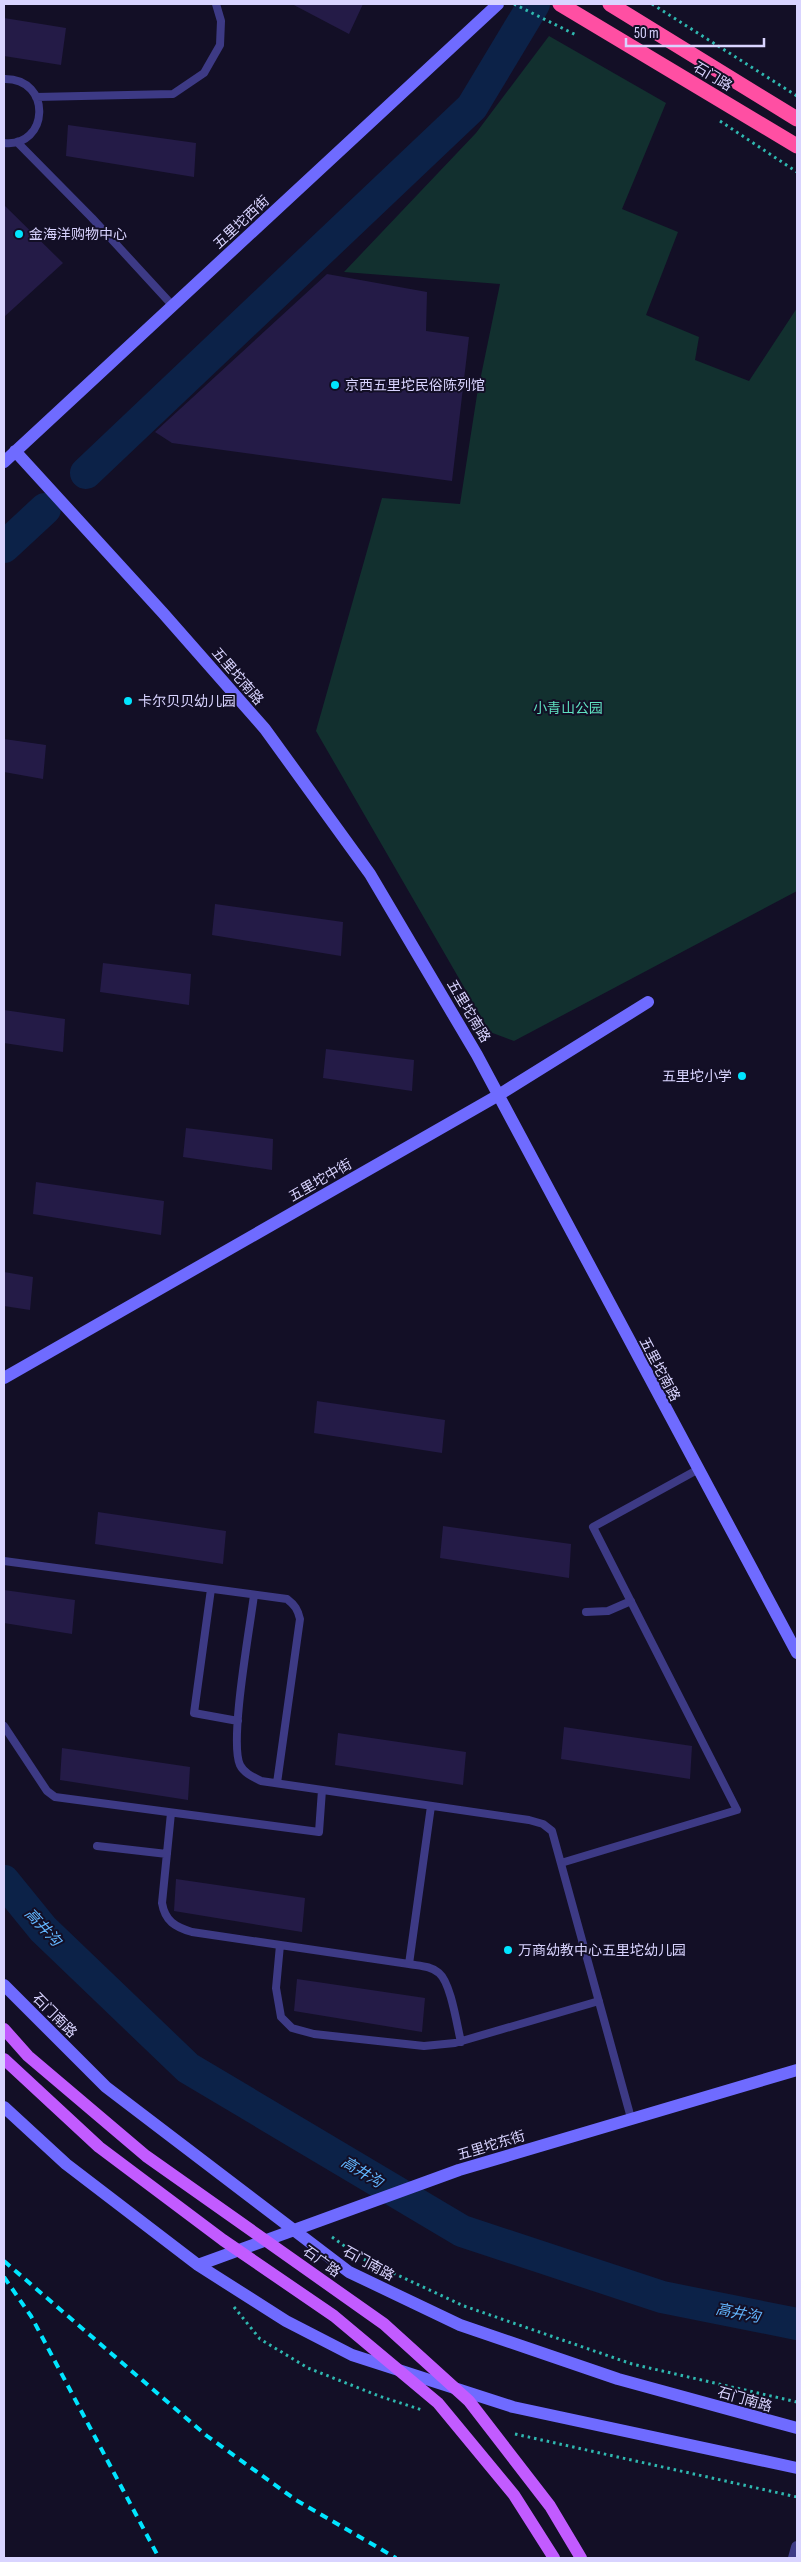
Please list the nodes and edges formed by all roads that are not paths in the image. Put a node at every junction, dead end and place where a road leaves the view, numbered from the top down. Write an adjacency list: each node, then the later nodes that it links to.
1 (216, 4): 6 (lane)
2 (498, 4): 11 (street, 五里坨西街)
3 (560, 4): 10 (highway, 石门路)
4 (610, 4): 7 (highway, 石门路)
5 (4, 79): 6 (lane)
6 (36, 97): 8 (lane)
7 (797, 119)
8 (17, 142): 9 (lane); 11 (lane)
9 (4, 143)
10 (797, 146)
11 (173, 306): 12 (street, 五里坨西街)
12 (15, 451): 13 (street, 五里坨西街); 15 (street, 五里坨南路)
13 (4, 462)
14 (648, 1002): 15 (street, 五里坨中街)
15 (498, 1096): 16 (street, 五里坨中街); 17 (street, 五里坨南路)
16 (4, 1378)
17 (698, 1470): 21 (lane); 23 (street, 五里坨南路)
18 (4, 1561): 19 (lane)
19 (211, 1589): 20 (lane); 24 (lane)
20 (254, 1595): 24 (lane); 26 (lane)
21 (631, 1601): 22 (lane); 32 (lane)
22 (586, 1612)
23 (797, 1653)
24 (238, 1720): 26 (lane)
25 (4, 1726): 29 (lane)
26 (277, 1784): 27 (lane)
27 (322, 1790): 28 (lane); 29 (lane)
28 (431, 1806): 32 (lane); 34 (lane)
29 (171, 1813): 31 (lane)
30 (98, 1846): 31 (lane)
31 (167, 1854): 33 (lane)
32 (561, 1863): 36 (lane)
33 (280, 1945): 34 (lane); 38 (lane)
34 (409, 1964): 38 (lane)
35 (4, 1985): 43 (street, 石门南路)
36 (599, 2001): 38 (lane); 42 (lane)
37 (4, 2029): 49 (main road, 石广路, bridge)
38 (462, 2042)
39 (4, 2059): 48 (main road, bridge)
40 (797, 2070): 42 (street, 五里坨东街)
41 (4, 2107): 44 (street)
42 (632, 2118): 43 (street, 五里坨东街)
43 (293, 2230): 44 (street, 五里坨东街); 45 (street, 石门南路)
44 (198, 2265): 46 (street)
45 (797, 2428)
46 (797, 2468)
47 (797, 2547): 50 (street)
48 (554, 2558)
49 (581, 2558)
50 (794, 2558)

